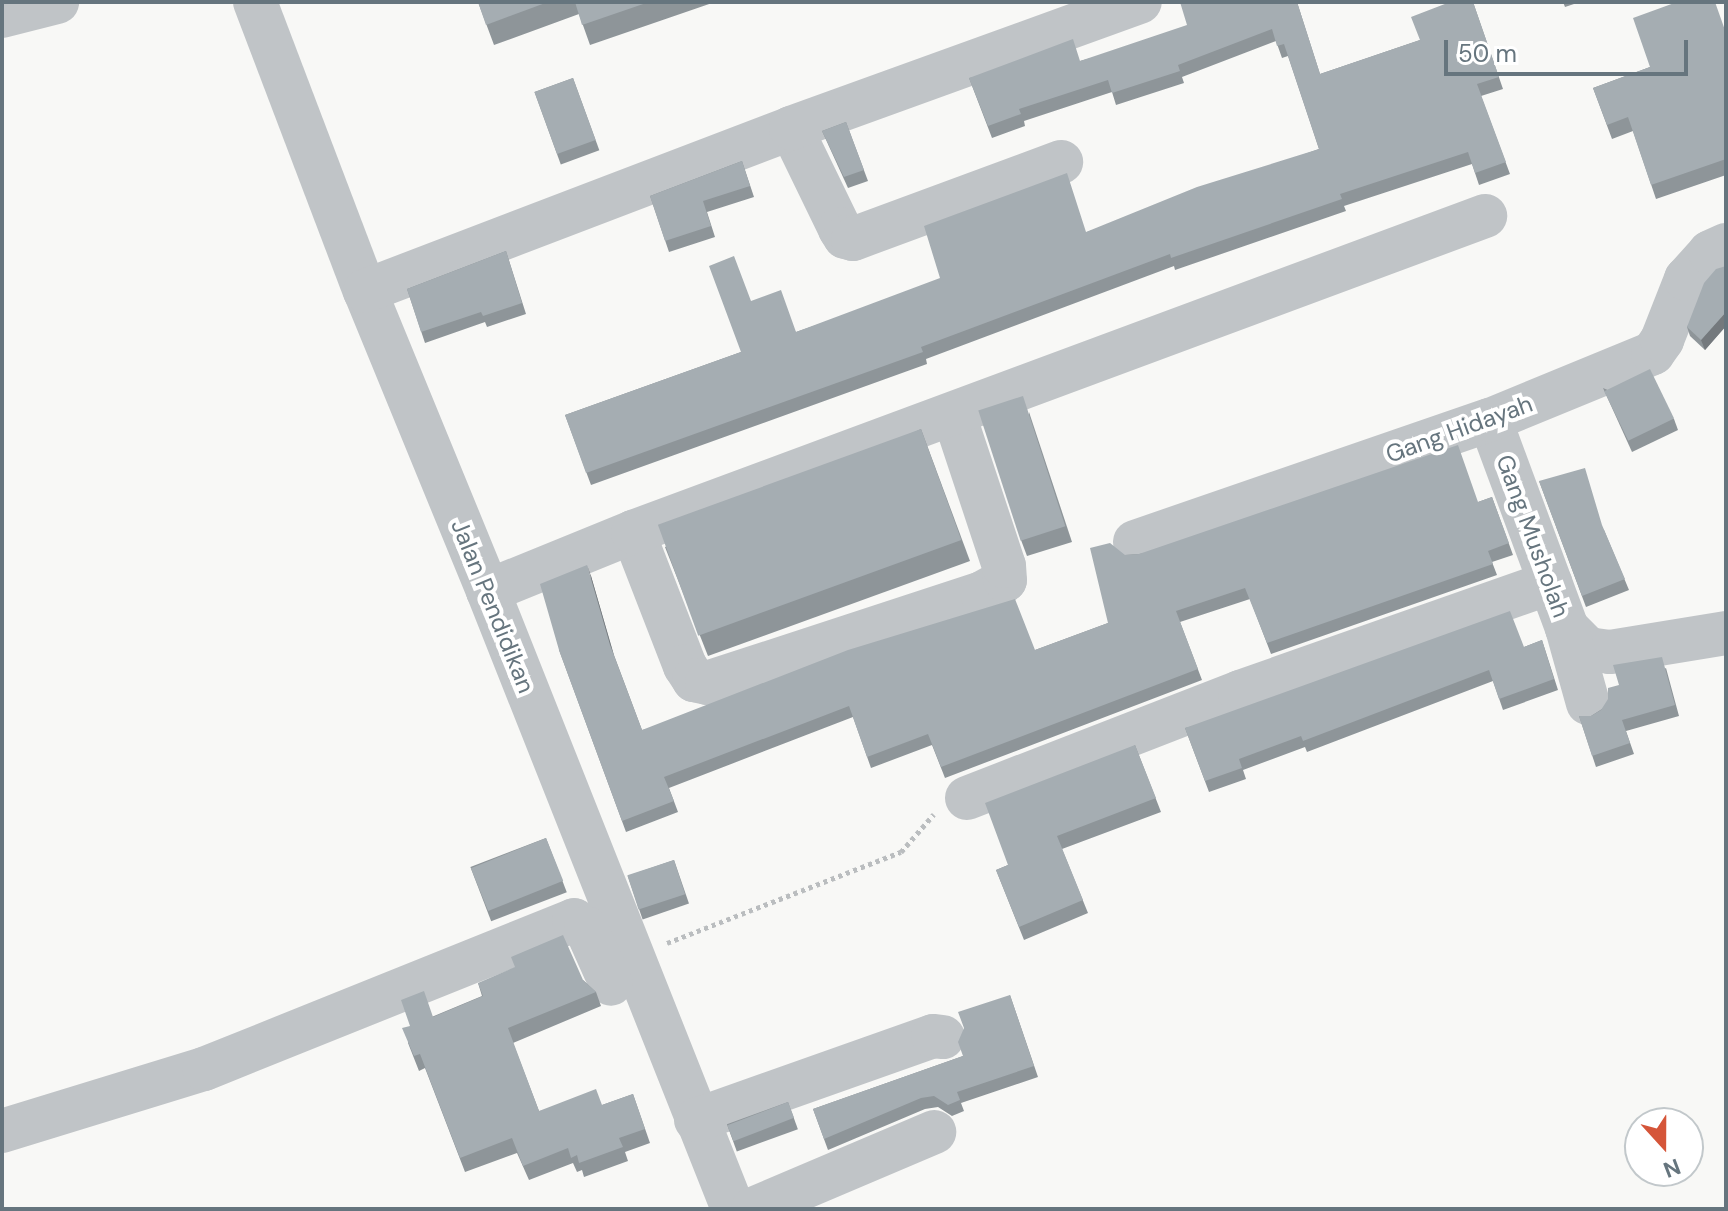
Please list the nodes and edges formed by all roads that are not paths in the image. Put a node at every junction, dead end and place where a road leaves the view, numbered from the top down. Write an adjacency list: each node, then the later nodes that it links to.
1 (57, 2): 4 (street)
2 (255, 2): 9 (street, Jalan Pendidikan)
3 (1140, 2): 5 (street)
4 (2, 16)
5 (791, 128): 6 (street); 9 (street)
6 (1061, 162)
7 (1485, 216): 10 (street)
8 (1726, 245): 11 (street, Gang Hidayah)
9 (365, 291): 15 (street, Jalan Pendidikan)
10 (954, 415): 12 (street); 12 (street)
11 (1490, 420): 13 (street, Gang Hidayah); 14 (street, Gang Musholah)
12 (633, 532): 15 (street)
13 (1135, 542)
14 (1550, 583): 16 (street, Gang Musholah); 19 (street)
15 (488, 591): 21 (street, Jalan Pendidikan)
16 (1567, 628): 17 (street, Gang Musholah); 18 (street)
17 (1726, 633)
18 (1588, 703)
19 (967, 798)
20 (943, 1037): 22 (street)
21 (666, 1044): 22 (street, Jalan Pendidikan); 23 (street)
22 (696, 1120): 25 (street, Jalan Pendidikan)
23 (2, 1131)
24 (934, 1132): 26 (street)
25 (733, 1209)
26 (753, 1209)

